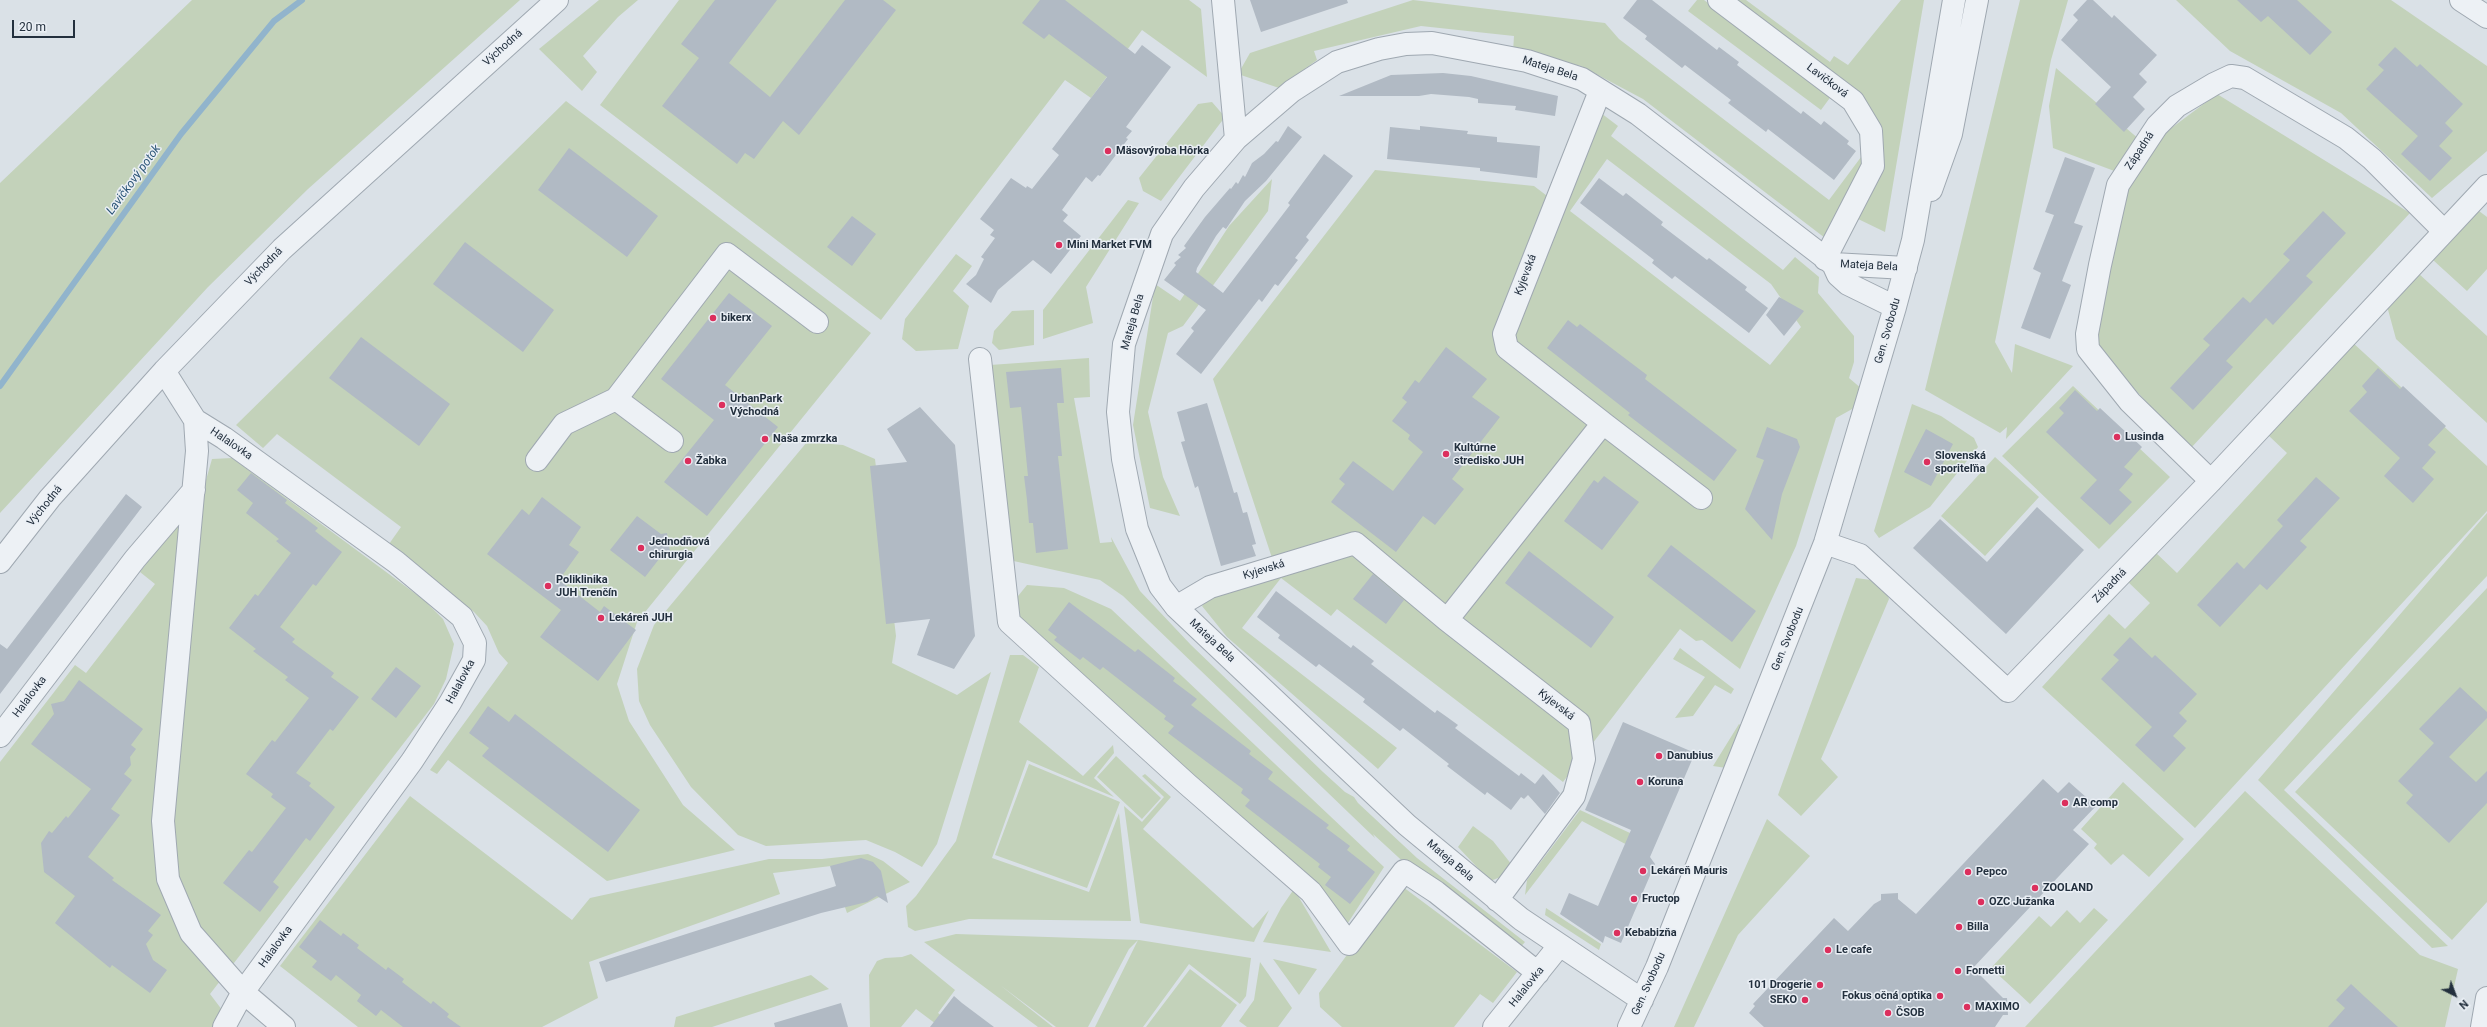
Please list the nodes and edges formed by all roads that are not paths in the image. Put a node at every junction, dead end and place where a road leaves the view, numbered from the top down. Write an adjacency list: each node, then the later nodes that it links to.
1 (557, 0): 18 (street, Východná)
2 (1223, 0): 9 (street)
3 (1719, 0): 13 (street, Lavičková)
4 (1954, 0): 12 (street, Gen. Svobodu)
5 (1977, 0): 12 (street, Gen. Svobodu)
6 (2461, 0): 7 (street)
7 (2487, 17)
8 (1600, 91): 9 (street, Mateja Bela); 13 (street, Mateja Bela); 21 (street, Kyjevská)
9 (1236, 139): 29 (street, Mateja Bela)
10 (2487, 187): 11 (street, Západná)
11 (2444, 231): 24 (street, Západná); 24 (street, Západná)
12 (1913, 240): 14 (street, Gen. Svobodu)
13 (1829, 262): 14 (street, Mateja Bela); 15 (street, Mateja Bela)
14 (1906, 268): 15 (street, Gen. Svobodu)
15 (1896, 307): 27 (street, Gen. Svobodu)
16 (817, 322): 19 (street)
17 (980, 359): 34 (street)
18 (164, 371): 20 (street, Halalovka); 28 (street, Východná)
19 (616, 399): 22 (street); 23 (street)
20 (195, 420): 25 (street, Halalovka); 35 (street, Halalovka)
21 (1603, 423): 26 (street, Kyjevská); 30 (street)
22 (672, 441)
23 (537, 460)
24 (2211, 481): 27 (street, Západná)
25 (194, 490): 31 (street, Halalovka); 35 (street, Halalovka)
26 (1701, 498)
27 (1825, 543): 36 (street, Gen. Svobodu)
28 (0, 562)
29 (1176, 607): 30 (street, Kyjevská); 32 (street, Mateja Bela)
30 (1447, 620): 32 (street, Kyjevská)
31 (0, 736)
32 (1496, 900): 33 (street, Mateja Bela)
33 (1559, 946): 34 (street, Halalovka); 36 (street, Mateja Bela)
34 (1538, 973): 39 (street, Halalovka)
35 (243, 992): 37 (street, Halalovka); 38 (street, Halalovka)
36 (1642, 1000): 40 (street, Gen. Svobodu)
37 (224, 1027)
38 (284, 1027)
39 (1494, 1027)
40 (1629, 1027)

